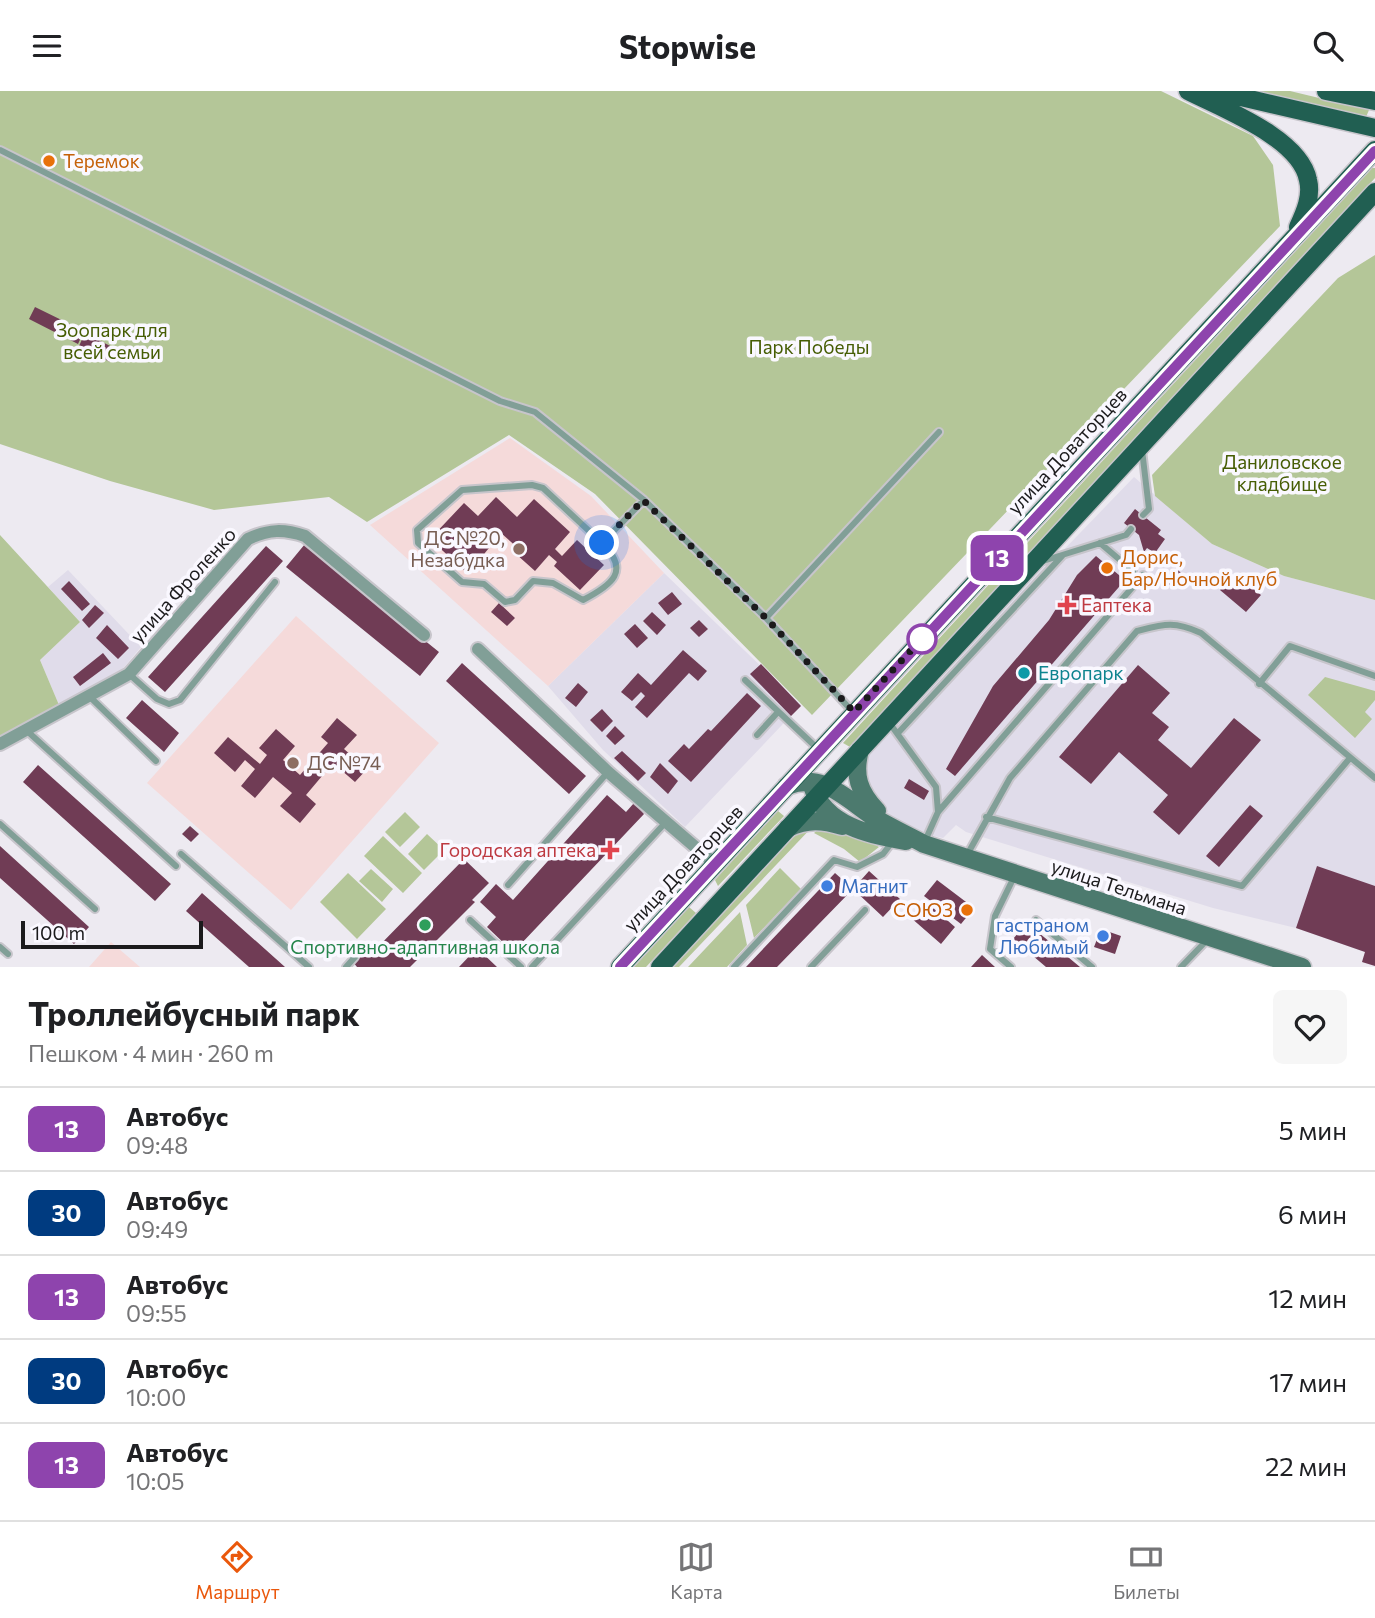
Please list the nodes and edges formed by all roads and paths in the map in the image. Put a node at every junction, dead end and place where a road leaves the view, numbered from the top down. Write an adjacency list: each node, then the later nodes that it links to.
1 (1188, 91): 9 (main road)
2 (1215, 91): 5 (main road)
3 (1326, 91): 4 (main road)
4 (1371, 102)
5 (1375, 128)
6 (0, 150): 12 (lane)
7 (1375, 151): 9 (main road, улица Доваторцев)
8 (1375, 192): 11 (main road)
9 (1287, 244): 31 (main road, улица Доваторцев)
10 (939, 432): 22 (lane)
11 (1141, 445): 13 (lane); 18 (main road)
12 (643, 500): 15 (lane); 22 (lane)
13 (1143, 515)
14 (1131, 529): 16 (lane)
15 (602, 543): 15 (lane)
16 (1100, 543): 17 (lane); 19 (lane)
17 (1063, 555): 18 (lane); 32 (lane)
18 (1031, 565): 32 (main road)
19 (1133, 571)
20 (1143, 575): 44 (lane)
21 (275, 582): 25 (lane)
22 (766, 618): 31 (lane)
23 (424, 635): 25 (street, улица Фроленко)
24 (478, 649): 40 (street)
25 (129, 674): 29 (street, улица Фроленко)
26 (1375, 676): 28 (lane)
27 (745, 680): 30 (lane)
28 (1259, 684): 38 (lane); 45 (lane)
29 (89, 697): 33 (street, улица Фроленко); 39 (lane)
30 (778, 712): 34 (lane); 37 (lane)
31 (854, 712): 37 (main road, улица Доваторцев)
32 (893, 727): 36 (main road); 44 (lane)
33 (26, 730): 35 (street, улица Фроленко); 55 (lane)
34 (757, 735)
35 (0, 744)
36 (860, 750): 43 (main road); 50 (street, улица Тельмана)
37 (819, 752): 42 (main road, улица Доваторцев); 43 (street)
38 (1350, 758): 41 (lane); 45 (lane)
39 (156, 761)
40 (608, 772): 46 (street); 57 (lane)
41 (1375, 778)
42 (787, 786): 43 (street); 54 (main road, улица Доваторцев)
43 (818, 788): 48 (main road); 49 (street, улица Тельмана); 50 (street, улица Тельмана)
44 (938, 812): 51 (lane)
45 (986, 817): 53 (lane)
46 (667, 820): 54 (street); 73 (lane)
47 (0, 824): 60 (lane)
48 (788, 828): 49 (street, улица Тельмана); 59 (main road)
49 (867, 834): 50 (street, улица Тельмана)
50 (894, 834): 51 (street, улица Тельмана); 66 (lane)
51 (923, 844): 53 (street, улица Тельмана)
52 (181, 854): 70 (lane)
53 (966, 858): 56 (street, улица Тельмана)
54 (715, 863): 58 (main road, улица Доваторцев)
55 (176, 866)
56 (1015, 875): 64 (street, улица Тельмана); 78 (lane)
57 (508, 885)
58 (692, 889): 59 (main road); 74 (main road, улица Доваторцев)
59 (715, 908): 75 (main road)
60 (95, 909)
61 (865, 910): 77 (lane)
62 (470, 920): 72 (lane)
63 (1036, 920): 79 (lane)
64 (1209, 938): 80 (lane); 81 (street, улица Тельмана)
65 (0, 947): 67 (lane)
66 (750, 949): 68 (lane); 76 (lane)
67 (8, 954)
68 (756, 956)
69 (355, 957): 71 (lane)
70 (309, 967)
71 (346, 967)
72 (520, 967)
73 (532, 967)
74 (620, 967)
75 (660, 967)
76 (734, 967)
77 (811, 967)
78 (1011, 967)
79 (1092, 967)
80 (1181, 967)
81 (1302, 967)

